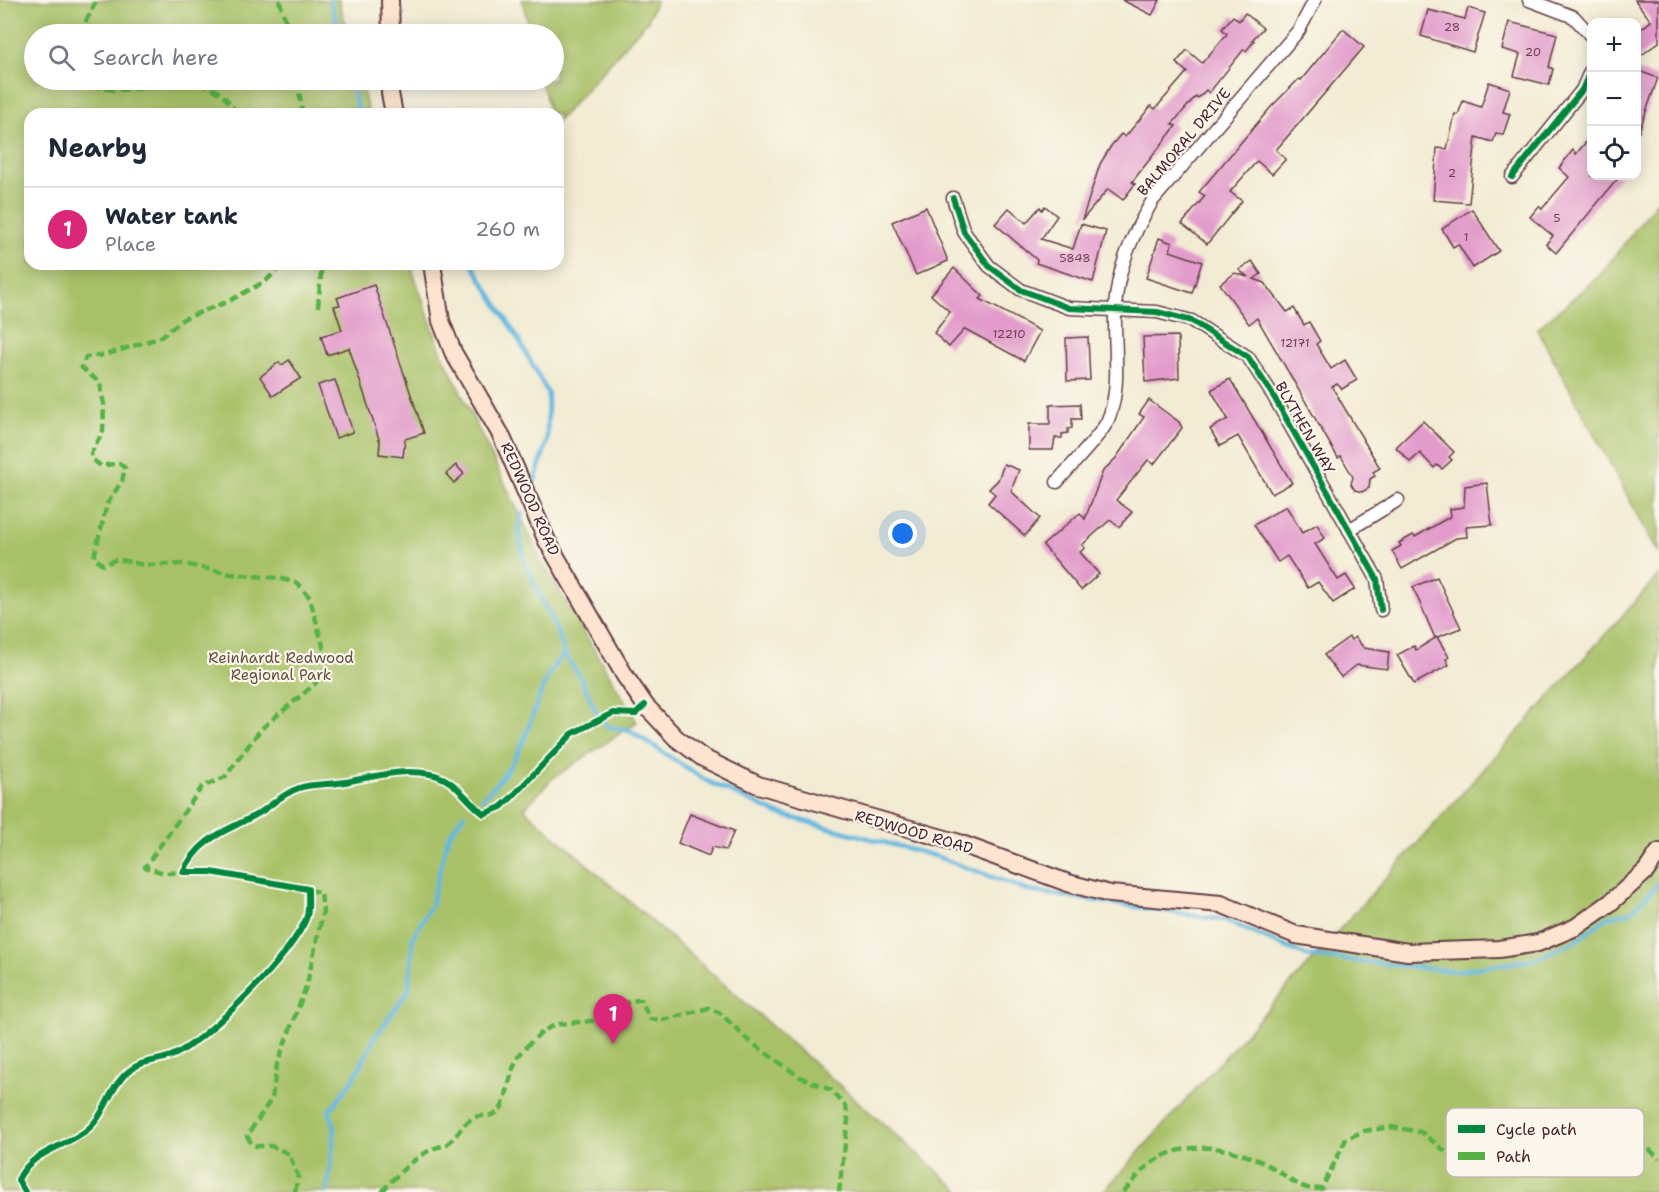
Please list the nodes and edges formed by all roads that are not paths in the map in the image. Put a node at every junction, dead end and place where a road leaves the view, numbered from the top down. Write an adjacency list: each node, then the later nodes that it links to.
1 (390, 0): 4 (main road)
2 (1315, 0): 12 (street, BALMORAL DRIVE)
3 (1529, 0): 5 (street)
4 (391, 24)
5 (1587, 32)
6 (1590, 72): 9 (street)
7 (390, 90): 8 (main road)
8 (393, 108)
9 (1512, 177)
10 (953, 198): 12 (street, BLYTHEN WAY)
11 (433, 270): 17 (main road, REDWOOD ROAD)
12 (1115, 310): 13 (street, BALMORAL DRIVE); 15 (street, BLYTHEN WAY)
13 (1057, 482)
14 (1398, 500): 15 (street)
15 (1349, 530): 16 (street, BLYTHEN WAY)
16 (1381, 610)
17 (1659, 852)

